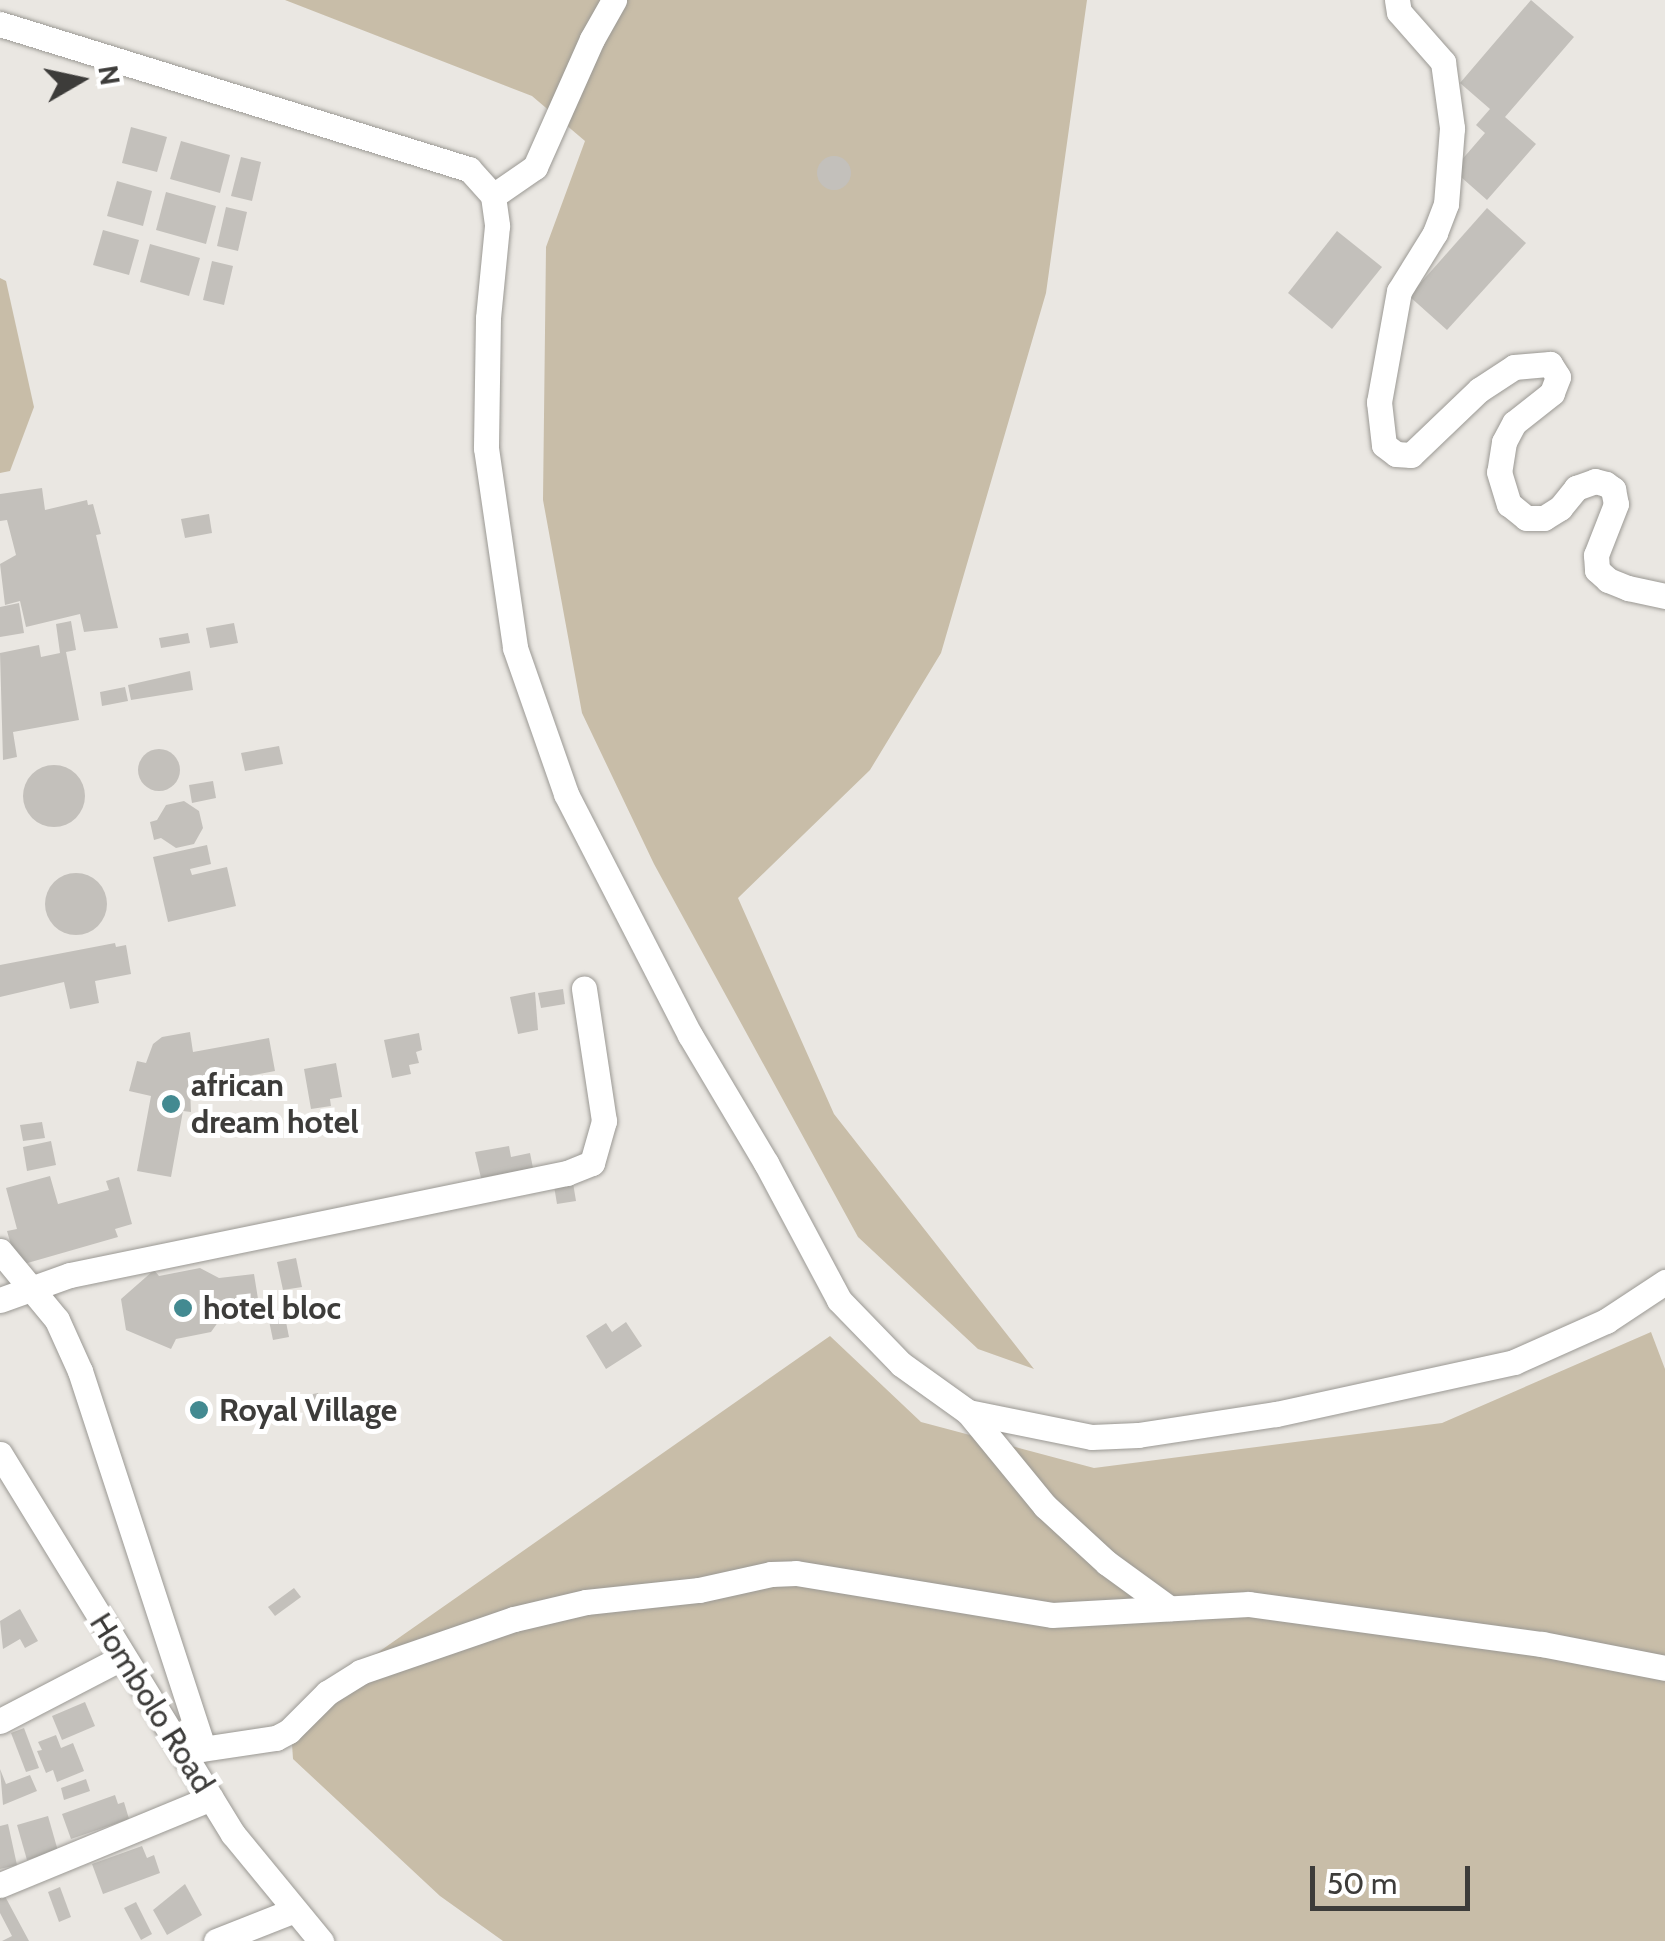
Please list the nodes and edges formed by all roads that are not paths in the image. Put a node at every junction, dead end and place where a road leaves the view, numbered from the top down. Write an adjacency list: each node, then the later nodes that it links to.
1 (614, 0): 4 (street)
2 (1397, 0): 5 (street)
3 (0, 24): 4 (street)
4 (493, 196): 11 (street)
5 (1665, 596)
6 (584, 988): 9 (street)
7 (0, 1250): 9 (street)
8 (1665, 1282): 11 (street)
9 (31, 1286): 10 (street); 17 (street)
10 (0, 1300)
11 (968, 1412): 13 (street)
12 (0, 1454): 14 (street, Hombolo Road)
13 (1169, 1608): 15 (street); 17 (street)
14 (123, 1657): 16 (street); 17 (street, Hombolo Road)
15 (1665, 1668)
16 (0, 1721)
17 (193, 1750): 18 (street, Hombolo Road)
18 (212, 1798): 19 (street); 20 (street, Hombolo Road)
19 (0, 1885)
20 (292, 1911): 21 (street); 22 (street, Hombolo Road)
21 (216, 1941)
22 (321, 1941)

